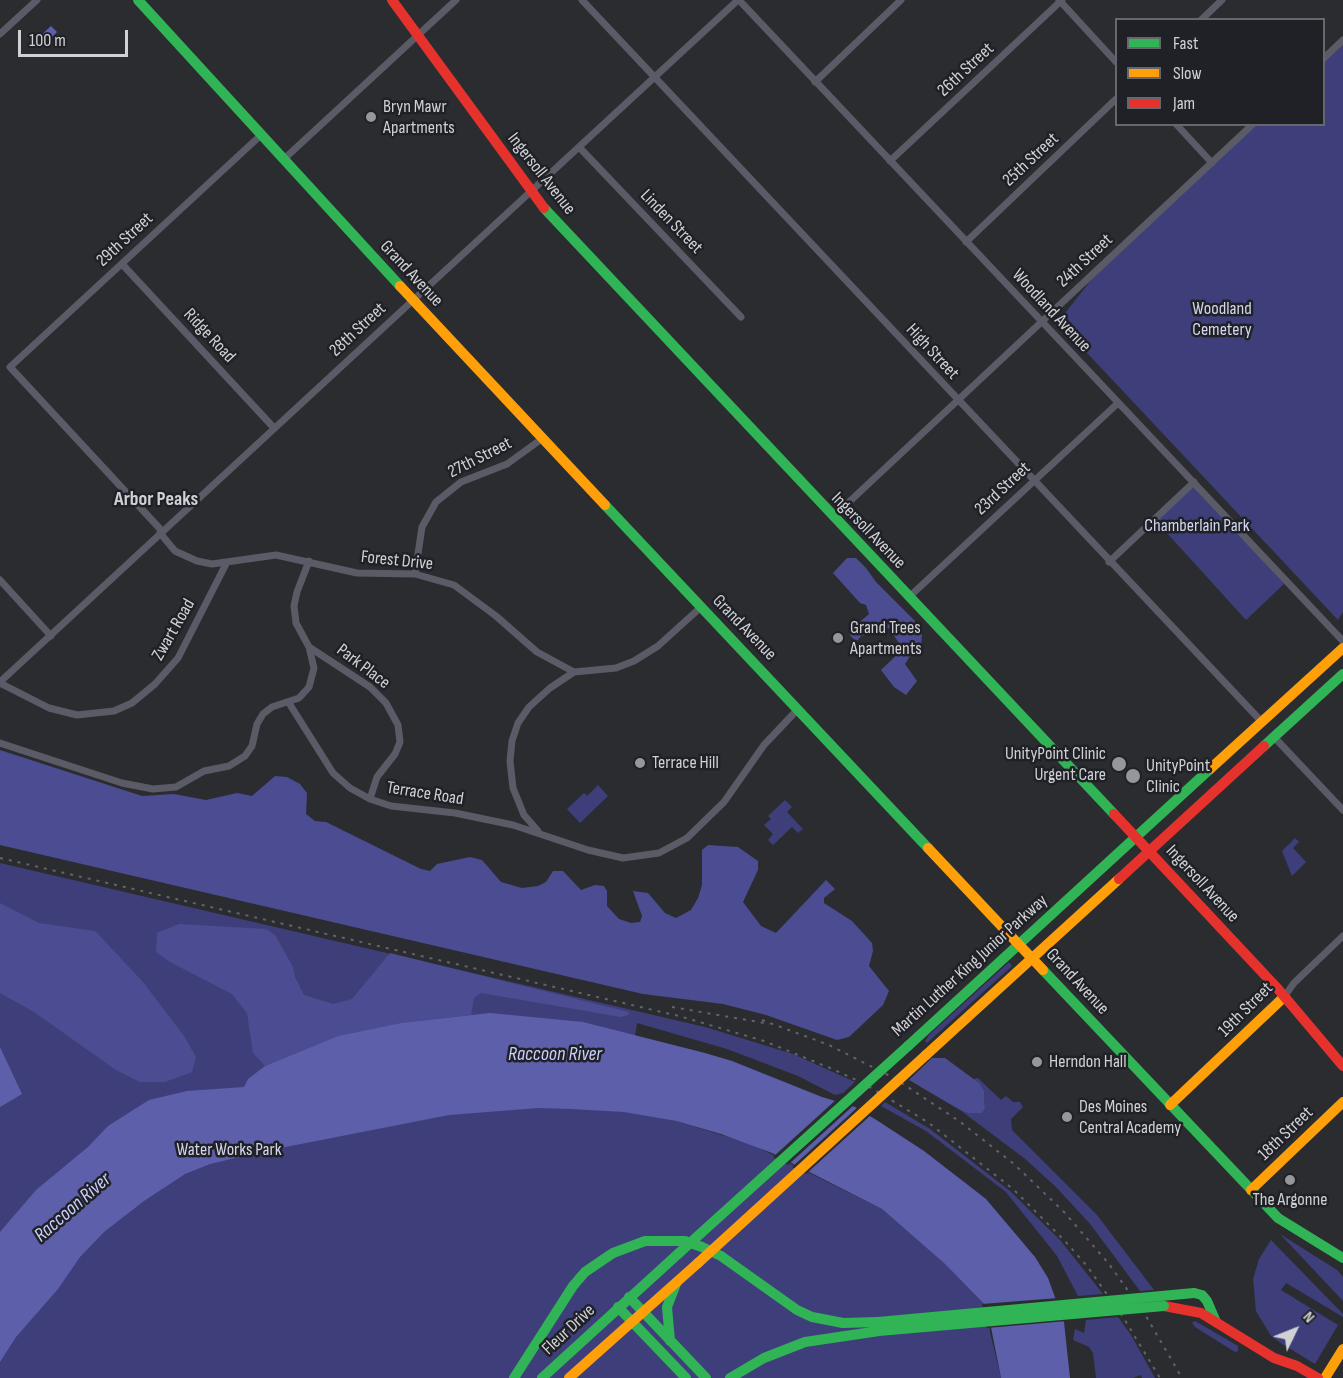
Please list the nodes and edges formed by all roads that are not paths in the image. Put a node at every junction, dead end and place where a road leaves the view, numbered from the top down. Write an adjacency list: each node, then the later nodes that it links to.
1 (37, 0): 11 (street)
2 (138, 0): 21 (main road, Grand Avenue)
3 (392, 0): 12 (main road, Ingersoll Avenue)
4 (456, 0): 12 (street)
5 (582, 0): 16 (street, High Street)
6 (738, 0): 16 (street, 28th Street); 17 (street, Woodland Avenue)
7 (902, 0): 17 (street)
8 (1222, 0): 10 (street)
9 (1060, 1): 15 (street); 24 (street, 26th Street)
10 (1203, 18)
11 (0, 34)
12 (417, 36): 23 (street); 26 (main road, Ingersoll Avenue)
13 (1343, 40): 14 (street)
14 (1325, 56)
15 (1115, 61)
16 (653, 78): 22 (street, 28th Street); 33 (street, High Street)
17 (815, 81): 24 (street, Woodland Avenue)
18 (1115, 100): 27 (street, 25th Street)
19 (1178, 126): 25 (street)
20 (1251, 126): 25 (street, 24th Street)
21 (261, 135): 23 (main road, Grand Avenue); 28 (street, 29th Street)
22 (579, 147): 26 (street, 28th Street); 30 (street, Linden Street)
23 (284, 159): 29 (main road, Grand Avenue)
24 (890, 161): 27 (street, Woodland Avenue)
25 (1212, 163): 31 (street, 24th Street)
26 (530, 192): 29 (street, 28th Street); 39 (main road, Ingersoll Avenue)
27 (966, 242): 31 (street, Woodland Avenue)
28 (122, 264): 32 (street, 29th Street); 35 (street, Ridge Road)
29 (413, 300): 35 (street, 28th Street); 36 (main road, Grand Avenue)
30 (741, 317)
31 (1041, 323): 33 (street, 24th Street); 34 (street, Woodland Avenue)
32 (10, 367): 40 (street, Forest Drive)
33 (958, 401): 37 (street, High Street); 39 (street, 24th Street)
34 (1117, 404): 37 (street, 23rd Street); 38 (street, Woodland Avenue)
35 (274, 428): 40 (street, 28th Street)
36 (543, 438): 44 (street, 27th Street); 47 (main road, Grand Avenue)
37 (1033, 482): 42 (street, High Street); 46 (street, 23rd Street)
38 (1194, 482): 42 (street); 49 (street, Woodland Avenue)
39 (833, 518): 46 (main road, Ingersoll Avenue)
40 (161, 532): 43 (street, Forest Drive); 48 (street, 28th Street)
41 (309, 561): 43 (street, Forest Drive); 44 (street, Forest Drive); 50 (street, Park Place)
42 (1109, 562): 57 (street, High Street)
43 (226, 564): 54 (street, Zwart Road)
44 (415, 574): 52 (street, Forest Drive)
45 (0, 580): 48 (street)
46 (909, 597): 63 (main road, Ingersoll Avenue)
47 (701, 607): 52 (street); 56 (main road, Grand Avenue)
48 (51, 636): 54 (street, 28th Street)
49 (1343, 641)
50 (309, 647): 55 (street); 60 (street, Park Place)
51 (1343, 648): 57 (main road, Martin Luther King Junior Parkway)
52 (574, 672): 62 (street)
53 (1343, 674): 58 (main road, Martin Luther King Junior Parkway)
54 (0, 683)
55 (289, 703): 59 (street); 60 (street, Terrace Road)
56 (798, 709): 62 (street, Terrace Road); 69 (main road, Grand Avenue, bridge)
57 (1262, 722): 63 (main road, Martin Luther King Junior Parkway)
58 (1274, 737): 61 (street); 64 (main road, Martin Luther King Junior Parkway)
59 (0, 743)
60 (370, 799): 62 (street, Terrace Road)
61 (1343, 810)
62 (538, 831)
63 (1136, 838): 64 (main road, Ingersoll Avenue); 73 (main road, Martin Luther King Junior Parkway, bridge)
64 (1149, 851): 66 (main road, Ingersoll Avenue); 72 (main road, Martin Luther King Junior Parkway, bridge)
65 (1343, 936): 66 (street, 19th Street)
66 (1284, 997): 67 (main road, Ingersoll Avenue); 69 (main road, 19th Street)
67 (1343, 1066)
68 (1343, 1102): 70 (main road, 18th Street)
69 (1170, 1105): 70 (main road, Grand Avenue)
70 (1251, 1190): 71 (main road, Grand Avenue)
71 (1343, 1258)
72 (676, 1281): 75 (main road, Martin Luther King Junior Parkway); 79 (main road)
73 (629, 1297): 74 (main road, Martin Luther King Junior Parkway); 75 (main road)
74 (618, 1307): 76 (main road); 83 (main road, Fleur Drive)
75 (642, 1311): 76 (main road, Martin Luther King Junior Parkway); 79 (main road)
76 (631, 1322): 84 (main road, Fleur Drive); 85 (main road)
77 (1216, 1322): 78 (main road, bridge); 78 (main road, bridge); 87 (main road)
78 (878, 1326): 82 (main road); 86 (main road)
79 (670, 1341): 81 (main road)
80 (1343, 1349): 88 (main road)
81 (705, 1377)
82 (514, 1378)
83 (542, 1378)
84 (569, 1378)
85 (686, 1378)
86 (730, 1378)
87 (1318, 1378)
88 (1325, 1378)

